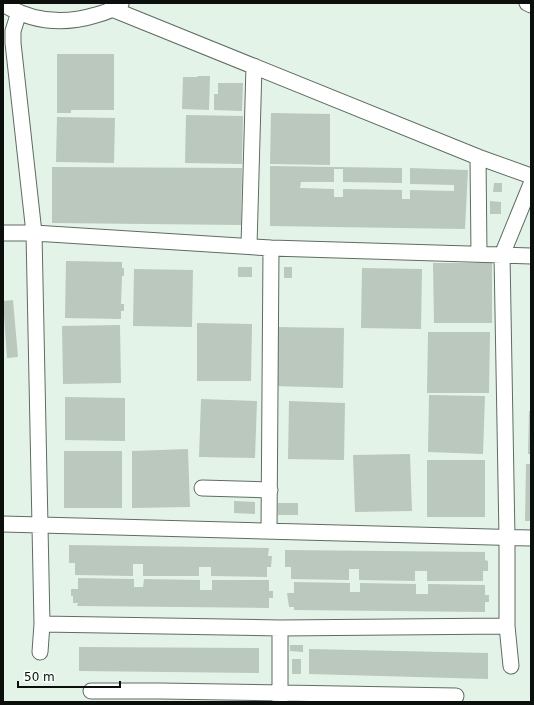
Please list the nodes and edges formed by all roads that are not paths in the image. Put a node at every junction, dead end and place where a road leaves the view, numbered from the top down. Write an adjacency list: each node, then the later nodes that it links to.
1 (526, 3): 3 (street)
2 (3, 4): 5 (street)
3 (531, 5)
4 (117, 6): 5 (street); 6 (street)
5 (19, 12): 11 (street)
6 (254, 66): 7 (street); 12 (street)
7 (478, 157): 8 (street); 14 (street)
8 (531, 176)
9 (531, 184): 15 (street)
10 (3, 233): 11 (street)
11 (34, 233): 12 (street); 20 (street)
12 (248, 246): 13 (street)
13 (272, 248): 14 (street); 18 (street)
14 (479, 254): 15 (street)
15 (502, 255): 16 (street); 22 (street)
16 (531, 256)
17 (202, 488): 18 (street)
18 (270, 490): 21 (street)
19 (3, 524): 20 (street)
20 (40, 525): 21 (street); 24 (street)
21 (269, 531): 22 (street)
22 (507, 538): 23 (street); 25 (street)
23 (531, 538)
24 (42, 624): 26 (street); 27 (street)
25 (507, 626): 26 (street); 28 (street)
26 (280, 628): 31 (street)
27 (40, 652)
28 (511, 666)
29 (90, 692): 31 (street)
30 (456, 696): 31 (street)
31 (280, 698)

